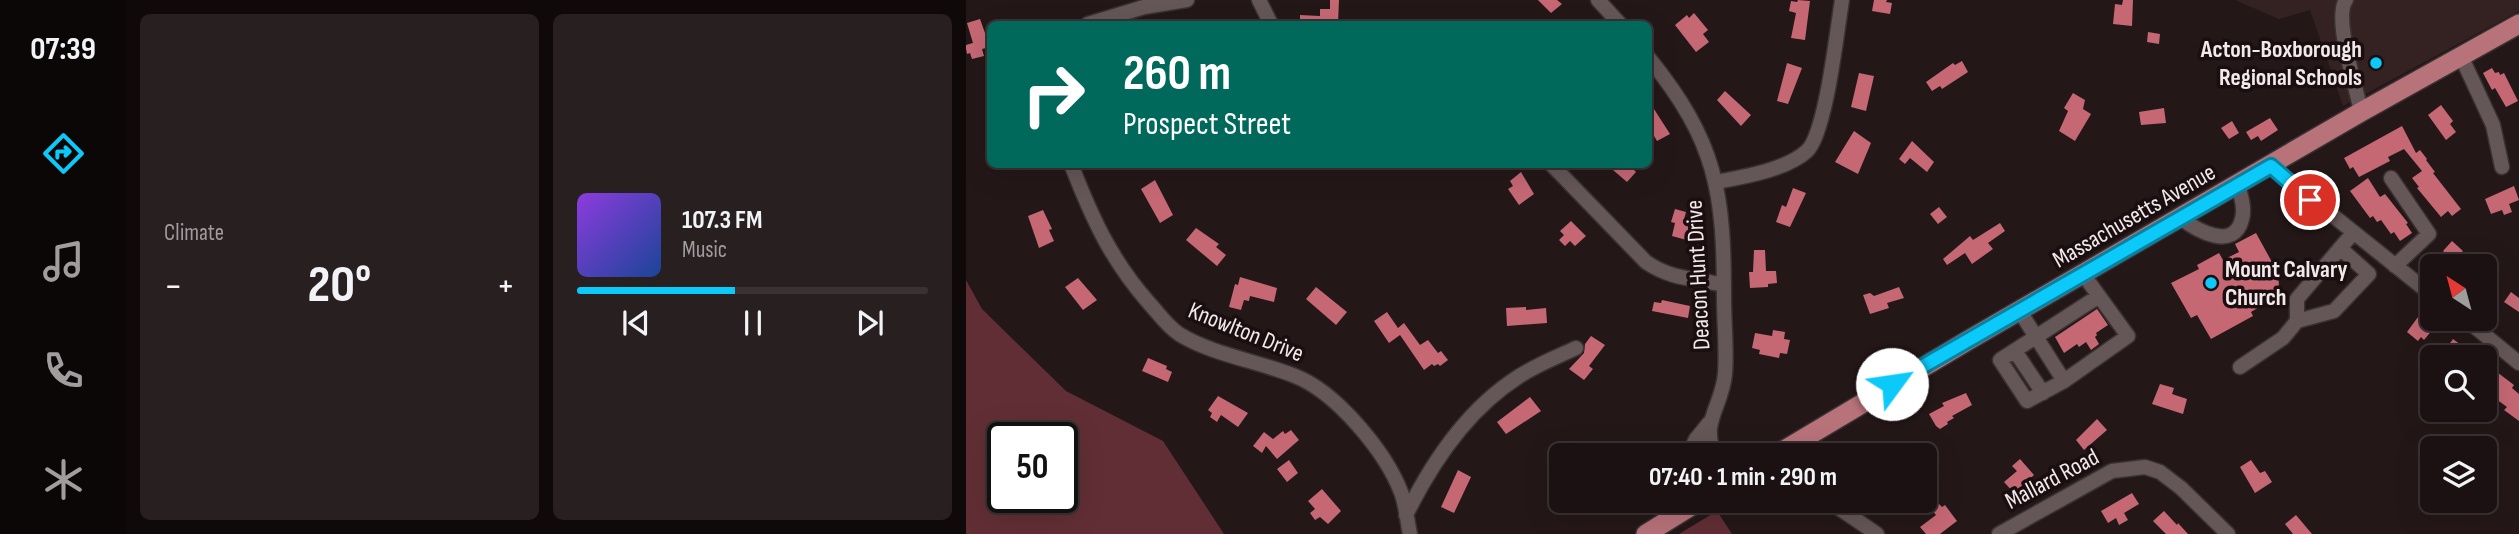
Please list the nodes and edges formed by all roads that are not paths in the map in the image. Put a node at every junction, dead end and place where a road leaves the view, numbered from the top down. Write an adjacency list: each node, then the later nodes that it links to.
1 (1187, 0): 6 (street)
2 (1259, 0): 7 (street)
3 (1598, 0): 8 (street)
4 (1842, 0): 18 (street)
5 (2341, 2): 12 (street)
6 (1098, 21)
7 (1270, 21)
8 (1617, 21)
9 (2519, 24): 10 (main road, Massachusetts Avenue)
10 (2461, 56): 12 (main road, Massachusetts Avenue); 14 (street)
11 (1652, 62): 18 (street, Deacon Hunt Drive)
12 (2361, 112): 13 (main road, Massachusetts Avenue)
13 (2271, 166): 19 (main road, Massachusetts Avenue); 21 (street)
14 (2502, 167)
15 (1073, 168): 42 (street, Knowlton Drive)
16 (1555, 168): 25 (street)
17 (2391, 178): 23 (street)
18 (1716, 183): 25 (street, Deacon Hunt Drive)
19 (2238, 185): 20 (main road, Massachusetts Avenue); 20 (street)
20 (2181, 218): 24 (main road, Massachusetts Avenue)
21 (2353, 233): 22 (street); 23 (street)
22 (2340, 248): 29 (street); 29 (street)
23 (2395, 265): 26 (street)
24 (2082, 274): 27 (street); 28 (main road, Massachusetts Avenue)
25 (1724, 285): 36 (street, Deacon Hunt Drive)
26 (2420, 285)
27 (2099, 296): 31 (street); 35 (street)
28 (2019, 310): 31 (street); 39 (main road, Massachusetts Avenue)
29 (2297, 321): 34 (street)
30 (2480, 331): 33 (street)
31 (2036, 337): 35 (street); 35 (street)
32 (1576, 348): 42 (street)
33 (2519, 363)
34 (2240, 367)
35 (2064, 381)
36 (1709, 423): 37 (street, Deacon Hunt Drive); 38 (street)
37 (1694, 443)
38 (1710, 443)
39 (1801, 443)
40 (1678, 513): 44 (main road)
41 (1846, 513): 45 (street)
42 (1406, 515): 43 (street, Knowlton Drive)
43 (1410, 534)
44 (1646, 534)
45 (1877, 534)
46 (1998, 534): 47 (street, Mallard Road)
47 (2228, 534)

